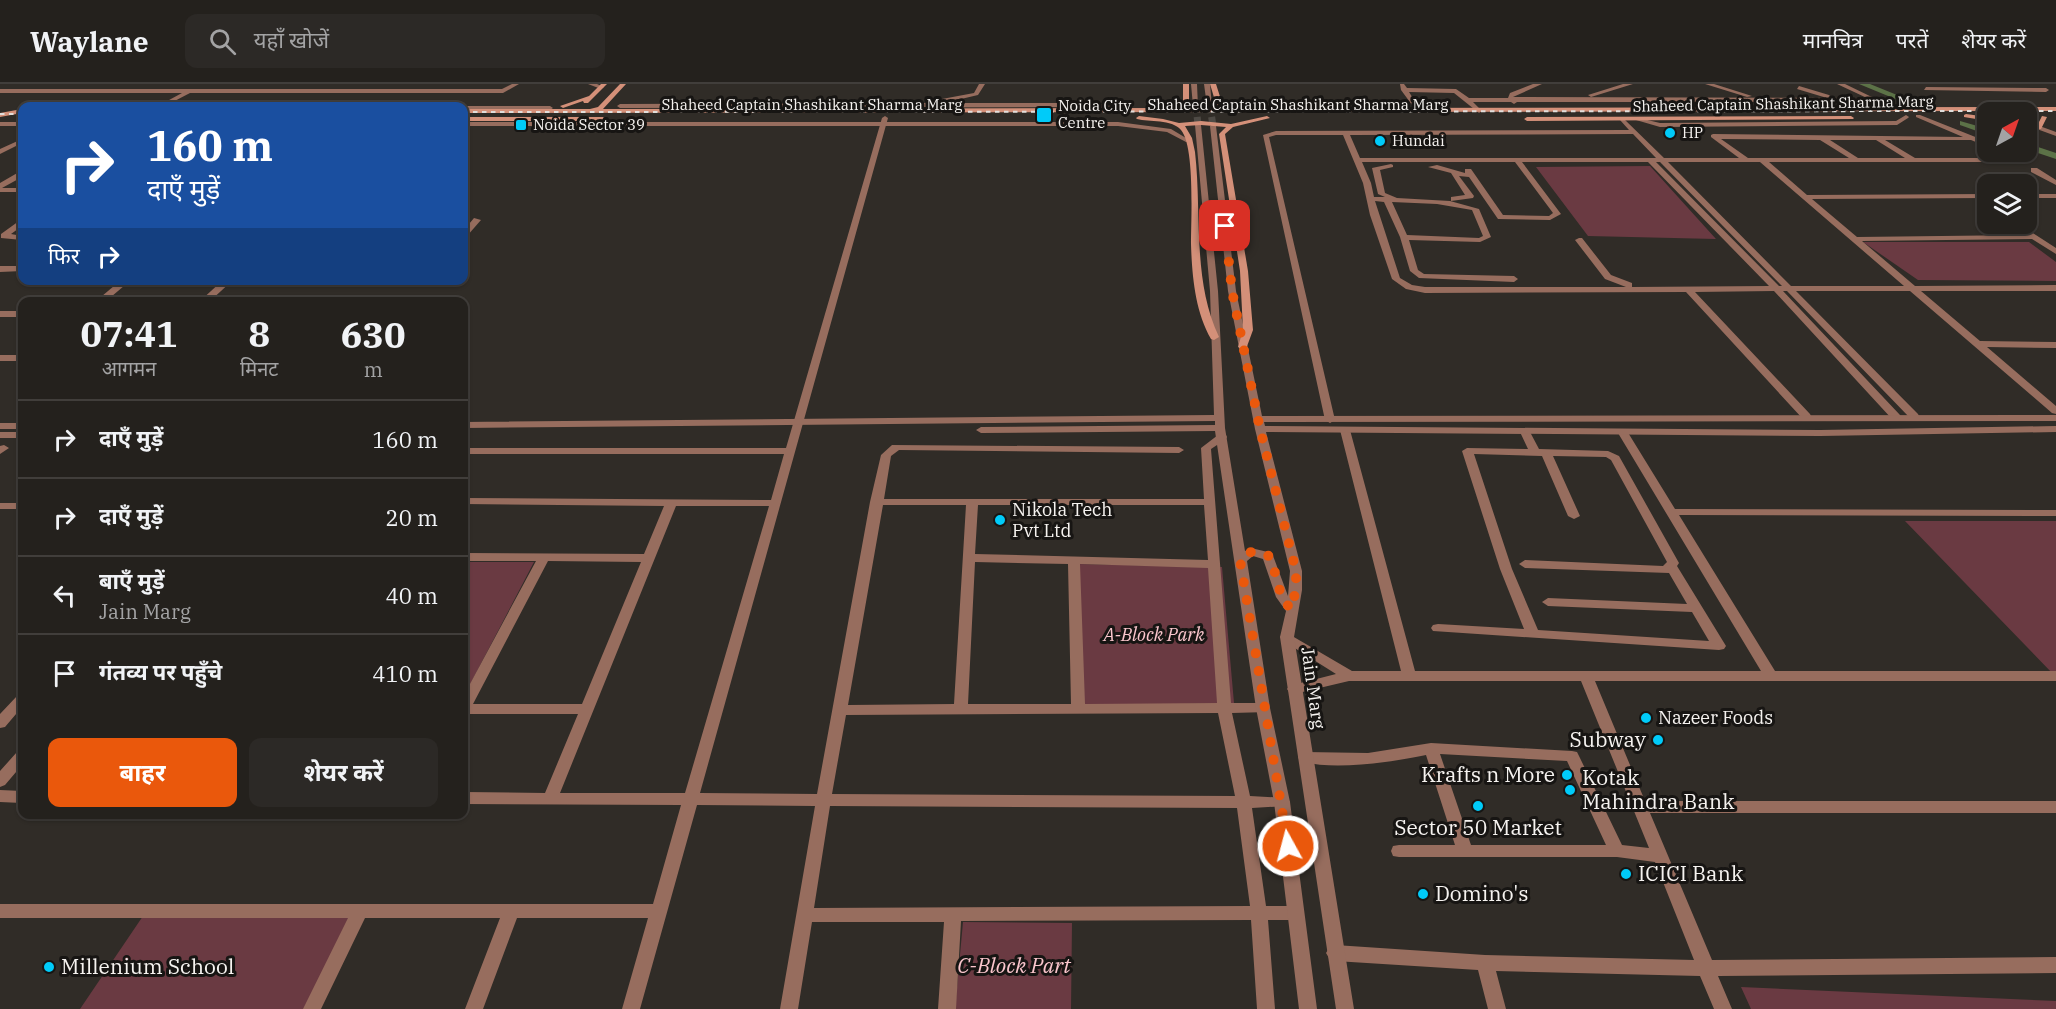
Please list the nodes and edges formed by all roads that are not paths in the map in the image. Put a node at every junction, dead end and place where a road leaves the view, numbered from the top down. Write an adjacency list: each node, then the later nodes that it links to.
1 (86, 84): 27 (street)
2 (138, 84): 28 (street)
3 (203, 84): 29 (street)
4 (516, 84): 29 (street)
5 (591, 84): 19 (street)
6 (623, 84): 32 (main road)
7 (982, 84): 47 (street)
8 (1186, 84): 53 (main road)
9 (1194, 84): 49 (street)
10 (1207, 84): 50 (street)
11 (1214, 84): 56 (main road)
12 (1539, 84): 35 (street)
13 (1630, 84): 33 (street)
14 (1708, 84): 40 (street)
15 (1840, 84): 43 (street)
16 (1933, 84): 24 (street)
17 (1973, 84): 25 (street)
18 (2017, 84): 21 (street)
19 (602, 86): 31 (main road)
20 (1403, 87): 34 (street); 72 (street)
21 (2031, 87): 25 (street); 30 (street)
22 (1799, 88): 45 (street)
23 (1926, 89): 24 (street)
24 (1946, 89): 25 (street)
25 (1984, 89)
26 (0, 91): 27 (street)
27 (70, 91): 28 (street)
28 (124, 91): 29 (street)
29 (189, 91): 44 (street)
30 (2056, 94)
31 (591, 97): 32 (main road); 55 (main road)
32 (611, 97): 48 (main road)
33 (1578, 99): 36 (street); 37 (street)
34 (1467, 100): 35 (street); 73 (street)
35 (1513, 100): 36 (street); 74 (street)
36 (1560, 100): 57 (street)
37 (1635, 100): 38 (street); 58 (street)
38 (1695, 100): 39 (street); 59 (street)
39 (1731, 100): 40 (street); 54 (street)
40 (1758, 100): 41 (street)
41 (1767, 100): 42 (street); 60 (street)
42 (1798, 100): 45 (street); 51 (street)
43 (1875, 100): 45 (street); 52 (street)
44 (168, 102)
45 (1843, 103): 51 (street); 52 (street)
46 (751, 104): 47 (street); 48 (street); 69 (main road)
47 (939, 104): 70 (street)
48 (620, 106): 68 (main road)
49 (1196, 106)
50 (1210, 106)
51 (1813, 106): 60 (street)
52 (1890, 106): 66 (street)
53 (1182, 107): 56 (main road); 64 (main road)
54 (1743, 107): 59 (street); 60 (street)
55 (550, 108): 62 (street); 67 (main road)
56 (1229, 108): 71 (main road)
57 (1569, 108): 58 (street); 75 (street)
58 (1643, 108): 59 (street)
59 (1706, 108)
60 (1779, 109): 65 (main road, Shaheed Captain Shashikant Sharma Marg); 76 (main road, Shaheed Captain Shashikant Sharma Marg); 93 (main road)
61 (2056, 109): 78 (main road, Shaheed Captain Shashikant Sharma Marg)
62 (468, 110)
63 (468, 110): 67 (main road, Shaheed Captain Shashikant Sharma Marg)
64 (1158, 110): 70 (main road, Shaheed Captain Shashikant Sharma Marg); 71 (main road, Shaheed Captain Shashikant Sharma Marg)
65 (1835, 110): 66 (main road, Shaheed Captain Shashikant Sharma Marg); 86 (main road)
66 (1901, 110): 78 (main road, Shaheed Captain Shashikant Sharma Marg)
67 (526, 111): 68 (main road, Shaheed Captain Shashikant Sharma Marg)
68 (655, 111): 69 (main road, Shaheed Captain Shashikant Sharma Marg)
69 (838, 111): 70 (main road, Shaheed Captain Shashikant Sharma Marg)
70 (1133, 111)
71 (1248, 111): 72 (main road, Shaheed Captain Shashikant Sharma Marg)
72 (1418, 111): 73 (main road, Shaheed Captain Shashikant Sharma Marg)
73 (1482, 111): 74 (main road, Shaheed Captain Shashikant Sharma Marg); 90 (main road)
74 (1523, 111): 75 (main road, Shaheed Captain Shashikant Sharma Marg)
75 (1549, 111): 76 (main road, Shaheed Captain Shashikant Sharma Marg)
76 (1583, 111): 94 (main road)
77 (18, 113): 87 (main road)
78 (1917, 113): 79 (main road, Shaheed Captain Shashikant Sharma Marg); 80 (main road, Shaheed Captain Shashikant Sharma Marg); 114 (street)
79 (1906, 117): 86 (main road, Shaheed Captain Shashikant Sharma Marg); 103 (street)
80 (1977, 117)
81 (2037, 117): 82 (main road)
82 (2044, 117): 83 (main road); 106 (main road)
83 (2056, 117)
84 (1139, 118): 85 (main road, Shaheed Captain Shashikant Sharma Marg); 99 (main road, Shaheed Captain Shashikant Sharma Marg); 101 (main road)
85 (1267, 118): 89 (main road, Shaheed Captain Shashikant Sharma Marg); 105 (main road)
86 (1851, 118): 93 (main road, Shaheed Captain Shashikant Sharma Marg)
87 (1, 119): 98 (street)
88 (468, 119): 99 (main road, Shaheed Captain Shashikant Sharma Marg)
89 (1326, 119)
90 (1490, 119)
91 (1514, 119): 94 (main road, Shaheed Captain Shashikant Sharma Marg)
92 (1690, 119): 93 (main road, Shaheed Captain Shashikant Sharma Marg); 97 (main road, Shaheed Captain Shashikant Sharma Marg); 103 (street)
93 (1797, 119)
94 (1595, 120): 95 (main road, Shaheed Captain Shashikant Sharma Marg)
95 (1614, 120): 96 (main road, Shaheed Captain Shashikant Sharma Marg); 107 (street)
96 (1623, 120): 97 (main road, Shaheed Captain Shashikant Sharma Marg); 108 (street)
97 (1639, 120): 103 (street)
98 (18, 121)
99 (885, 121): 100 (street); 115 (street); 180 (street)
100 (468, 124)
101 (1178, 125): 105 (main road); 115 (main road)
102 (1198, 125): 165 (street)
103 (1697, 125): 111 (street)
104 (1213, 126): 168 (street, Jain Marg)
105 (1231, 126): 168 (main road)
106 (2039, 128): 110 (street)
107 (1623, 131): 108 (street); 109 (street); 126 (street)
108 (1634, 132): 127 (street)
109 (1346, 133): 121 (street); 175 (street)
110 (2056, 134)
111 (1715, 137): 112 (street); 123 (street)
112 (1821, 137): 113 (street); 119 (street)
113 (1877, 138): 114 (street); 120 (street)
114 (1969, 139): 116 (street)
115 (1188, 141): 165 (main road)
116 (1977, 142)
117 (18, 143): 118 (street)
118 (0, 152)
119 (1855, 159): 120 (street); 124 (street)
120 (1912, 159): 125 (street)
121 (1356, 160): 122 (street); 138 (street)
122 (1517, 160): 126 (street); 129 (street)
123 (1746, 160): 124 (street); 127 (street)
124 (1762, 160): 137 (street)
125 (1977, 160)
126 (1652, 161): 127 (street); 158 (street)
127 (1664, 161): 159 (street)
128 (2034, 170): 131 (street)
129 (1454, 174): 129 (street)
130 (18, 177): 132 (street)
131 (2056, 183)
132 (0, 188): 133 (street)
133 (18, 190)
134 (1977, 196): 137 (street)
135 (2037, 196): 136 (street)
136 (2056, 196)
137 (1807, 197): 147 (street)
138 (1370, 199): 139 (street); 156 (street)
139 (1388, 200): 144 (street); 144 (street)
140 (468, 220): 142 (street)
141 (18, 226): 146 (street)
142 (468, 230)
143 (2030, 234): 145 (street)
144 (1404, 237): 152 (street)
145 (2034, 237): 147 (street); 149 (street)
146 (18, 238)
147 (1855, 239): 155 (street)
148 (1579, 240): 156 (street)
149 (2056, 252)
150 (0, 269): 151 (street)
151 (18, 269)
152 (1514, 279)
153 (121, 285): 161 (street)
154 (223, 285): 162 (street)
155 (1912, 287): 159 (street); 160 (street); 166 (street)
156 (1635, 288): 157 (street)
157 (1687, 288): 158 (street); 172 (street)
158 (1775, 288): 159 (street); 173 (street)
159 (1790, 288): 173 (street)
160 (2056, 288)
161 (105, 297)
162 (209, 297)
163 (0, 314): 164 (street)
164 (18, 314)
165 (1214, 337): 181 (street)
166 (1979, 344): 167 (street); 171 (street)
167 (2056, 345)
168 (1243, 347): 176 (street, Jain Marg)
169 (0, 358): 170 (street)
170 (18, 358)
171 (2056, 411)
172 (1806, 416): 173 (street); 175 (street)
173 (1906, 417): 174 (street); 184 (street)
174 (2056, 418)
175 (1330, 420): 176 (street)
176 (1259, 424): 183 (street); 216 (street, Jain Marg)
177 (468, 425): 180 (street)
178 (0, 426): 179 (street)
179 (18, 426)
180 (796, 428): 181 (street); 186 (street); 192 (street)
181 (1221, 428): 197 (street); 209 (street)
182 (2056, 429): 184 (street)
183 (1345, 430): 185 (street); 222 (street)
184 (1923, 430): 187 (street)
185 (1526, 432): 187 (street); 193 (street)
186 (468, 433)
187 (1623, 433): 202 (street)
188 (0, 435): 189 (street)
189 (18, 435)
190 (1179, 450): 195 (street)
191 (468, 451): 192 (street)
192 (789, 451): 199 (street)
193 (1541, 452): 204 (street); 213 (street); 218 (street)
194 (468, 501): 198 (street)
195 (876, 502): 196 (street); 232 (street)
196 (972, 502): 197 (street); 208 (street)
197 (1208, 502): 211 (street)
198 (670, 503): 199 (street); 207 (street)
199 (774, 503): 242 (street)
200 (0, 506): 201 (street)
201 (18, 506)
202 (1673, 512): 203 (street); 223 (street)
203 (2056, 513)
204 (1574, 516)
205 (468, 557): 206 (street)
206 (544, 558): 207 (street); 226 (street)
207 (648, 558): 231 (street)
208 (969, 558): 210 (street); 233 (street)
209 (1240, 560): 216 (street); 230 (street)
210 (1074, 561): 211 (street); 234 (street)
211 (1214, 564): 229 (street)
212 (1526, 564): 213 (street)
213 (1672, 567): 215 (street)
214 (1548, 602): 215 (street)
215 (1696, 608): 218 (street)
216 (1291, 609): 219 (street, Jain Marg)
217 (1438, 628): 218 (street)
218 (1533, 634)
219 (1287, 637): 221 (street); 225 (street, Jain Marg)
220 (1586, 675): 222 (street); 223 (street); 248 (street)
221 (1349, 676): 222 (street); 225 (street)
222 (1409, 676)
223 (1771, 676): 224 (street)
224 (2056, 676)
225 (1294, 689): 237 (street, Jain Marg)
226 (468, 700)
227 (18, 703): 235 (street)
228 (468, 708): 231 (street)
229 (1224, 708): 230 (street); 234 (street); 246 (street)
230 (1263, 708): 247 (street)
231 (587, 709): 245 (street)
232 (839, 710): 233 (street); 244 (street)
233 (961, 710): 234 (street)
234 (1078, 710)
235 (0, 723)
236 (1431, 748): 237 (street); 251 (street); 252 (street)
237 (1305, 757): 262 (street, Jain Marg)
238 (18, 761): 239 (street)
239 (0, 781)
240 (0, 796): 241 (street)
241 (18, 796)
242 (691, 797): 244 (street); 245 (street); 257 (street)
243 (468, 798): 245 (street)
244 (824, 798): 246 (street); 261 (street)
245 (550, 799)
246 (1244, 802): 247 (street); 258 (street)
247 (1282, 802): 259 (street)
248 (1640, 807): 249 (street); 253 (street)
249 (2056, 807)
250 (1399, 851): 251 (street)
251 (1466, 851): 252 (street)
252 (1617, 851): 253 (street)
253 (1659, 856): 265 (street)
254 (0, 911): 255 (street)
255 (360, 911): 256 (street); 266 (street)
256 (511, 911): 257 (street); 267 (street)
257 (659, 911): 268 (street)
258 (1259, 913): 259 (street); 260 (street); 271 (street)
259 (1296, 913): 272 (street)
260 (953, 914): 261 (street); 270 (street)
261 (805, 915): 269 (street)
262 (1335, 953): 263 (street); 273 (street, Jain Marg)
263 (1485, 963): 265 (street); 274 (street)
264 (2056, 965): 265 (street)
265 (1705, 969): 275 (street)
266 (312, 1009)
267 (474, 1009)
268 (631, 1009)
269 (789, 1009)
270 (947, 1009)
271 (1266, 1009)
272 (1308, 1009)
273 (1345, 1009)
274 (1497, 1009)
275 (1723, 1009)

